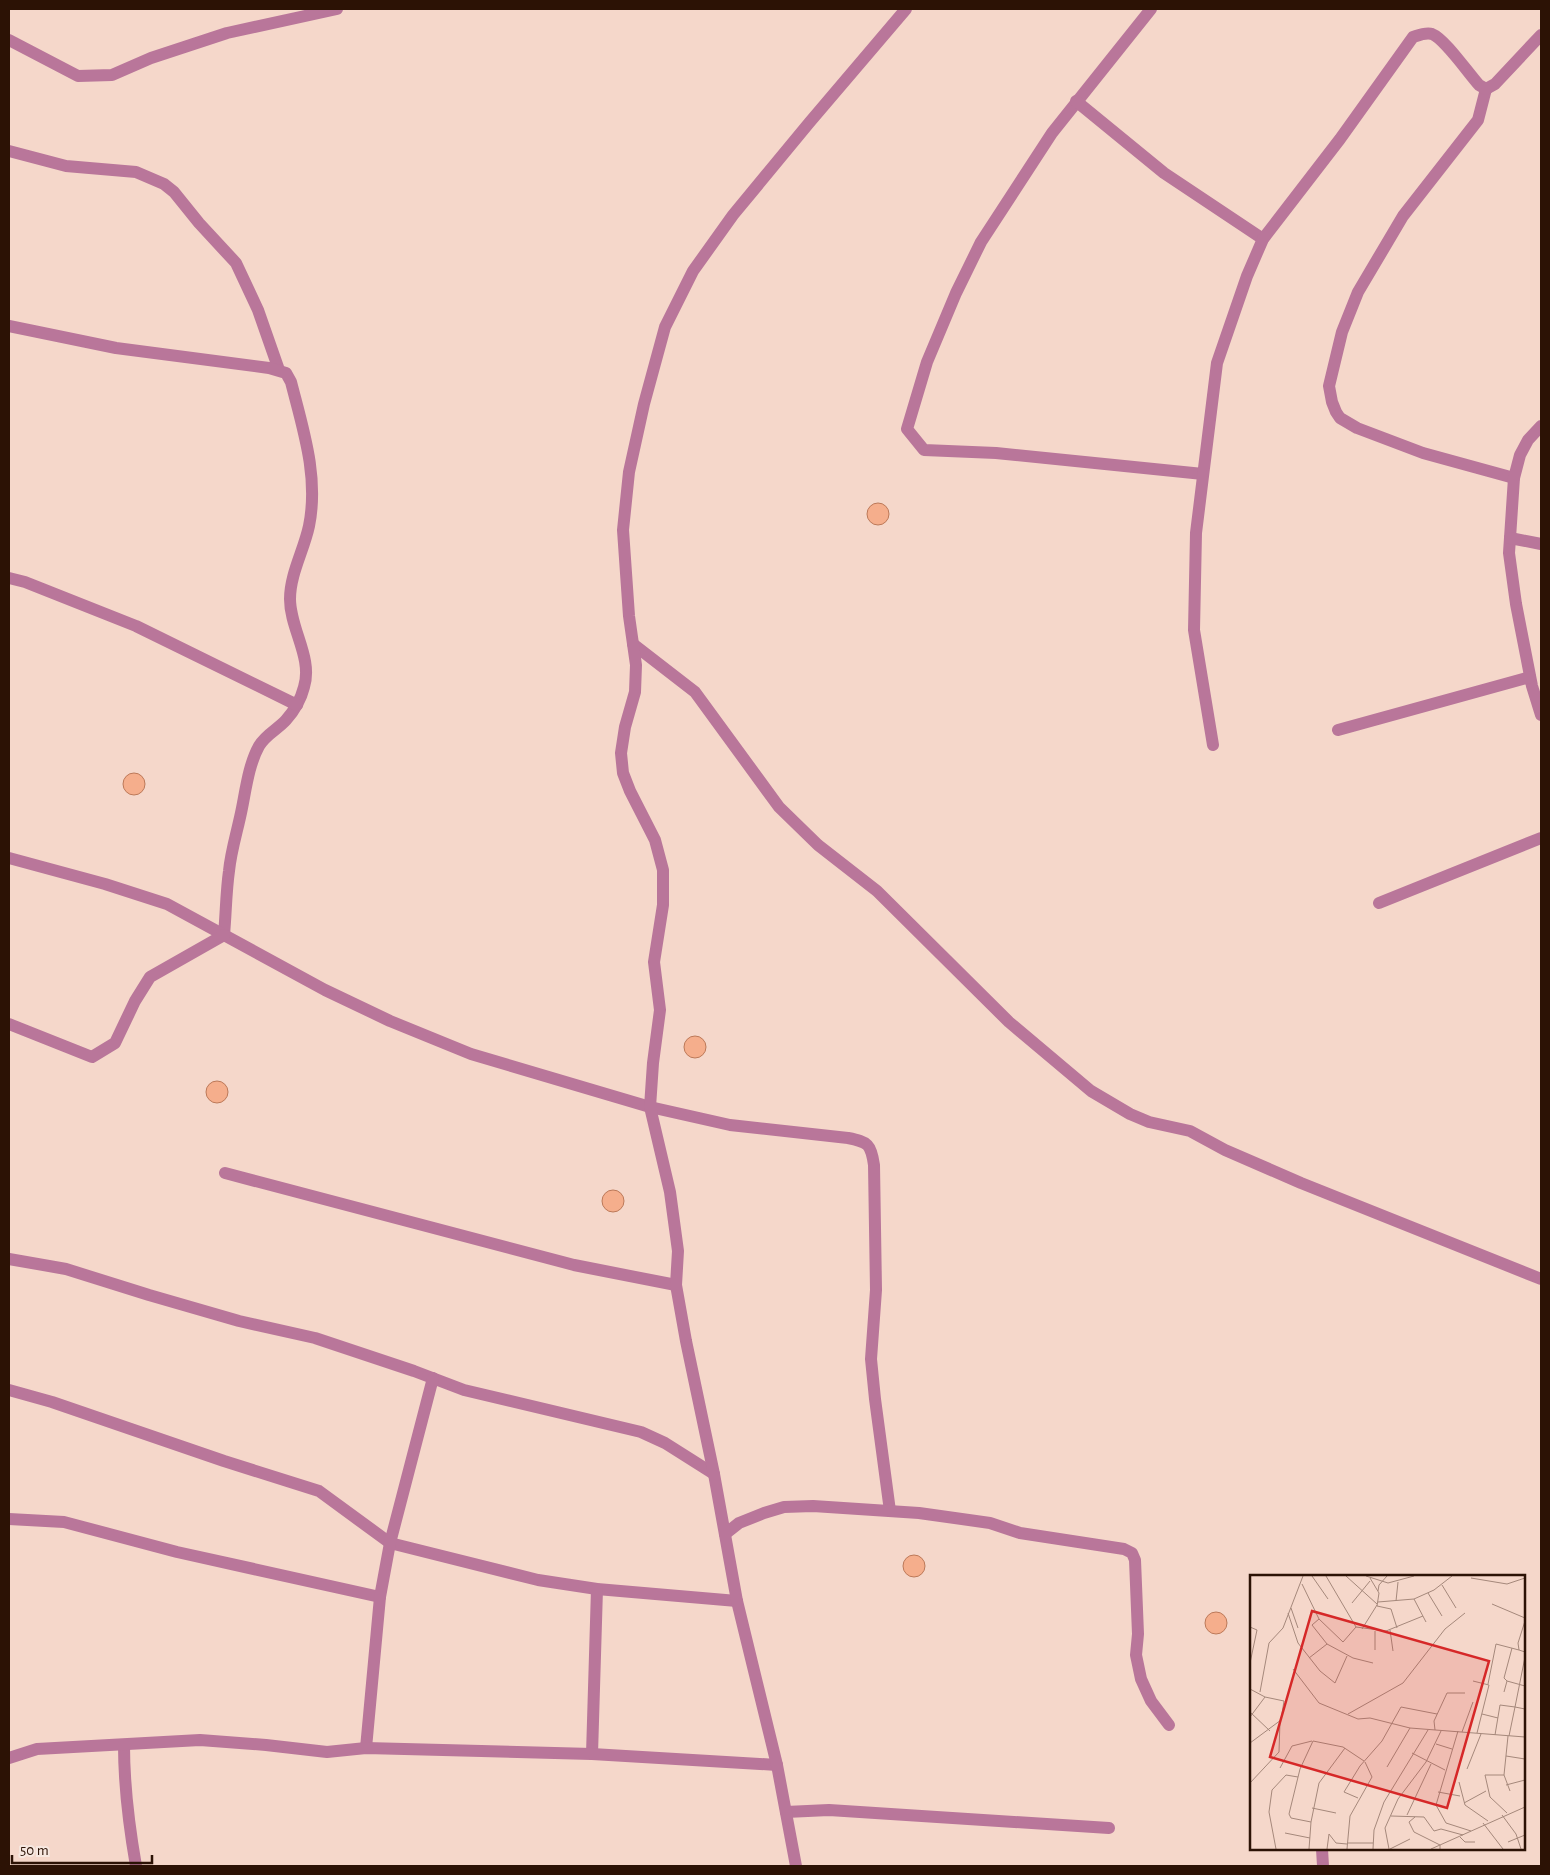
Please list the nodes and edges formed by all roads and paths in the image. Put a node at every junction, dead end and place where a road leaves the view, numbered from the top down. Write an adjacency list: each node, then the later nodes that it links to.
1 (337, 9): 5 (street)
2 (906, 9): 18 (street)
3 (1151, 9): 7 (street)
4 (1541, 35): 6 (street)
5 (9, 40)
6 (1486, 88): 9 (street); 14 (street)
7 (1076, 101): 9 (street); 13 (street)
8 (9, 152): 11 (street)
9 (1264, 240): 13 (street)
10 (9, 326): 11 (street)
11 (279, 370): 20 (street)
12 (1541, 426): 14 (street)
13 (1203, 474): 23 (street)
14 (1514, 478): 15 (street)
15 (1510, 538): 16 (street); 19 (street)
16 (1541, 544)
17 (9, 578): 20 (street)
18 (633, 644): 29 (street); 32 (street)
19 (1530, 677): 21 (street); 22 (street)
20 (297, 705): 27 (street)
21 (1541, 715)
22 (1338, 730)
23 (1213, 746)
24 (1541, 838): 26 (street)
25 (9, 858): 27 (street)
26 (1379, 903)
27 (224, 935): 28 (street); 29 (street)
28 (9, 1024)
29 (650, 1107): 33 (street); 37 (street)
30 (225, 1173): 33 (street)
31 (9, 1260): 34 (street)
32 (1541, 1279)
33 (676, 1285): 36 (street)
34 (433, 1378): 36 (street); 40 (street)
35 (9, 1390): 40 (street)
36 (714, 1474): 39 (street)
37 (890, 1511): 39 (street); 44 (street)
38 (9, 1519): 42 (street)
39 (725, 1534): 43 (street)
40 (390, 1543): 41 (street); 42 (street)
41 (597, 1589): 43 (street); 47 (street)
42 (380, 1597): 46 (street)
43 (737, 1601): 49 (street)
44 (1169, 1726)
45 (124, 1745): 46 (street); 48 (street); 53 (street)
46 (366, 1748): 47 (street)
47 (592, 1754): 49 (street)
48 (9, 1758)
49 (777, 1765): 50 (street)
50 (786, 1812): 51 (street); 54 (street)
51 (1109, 1828)
52 (1322, 1850): 55 (street)
53 (136, 1866)
54 (796, 1866)
55 (1323, 1866)

